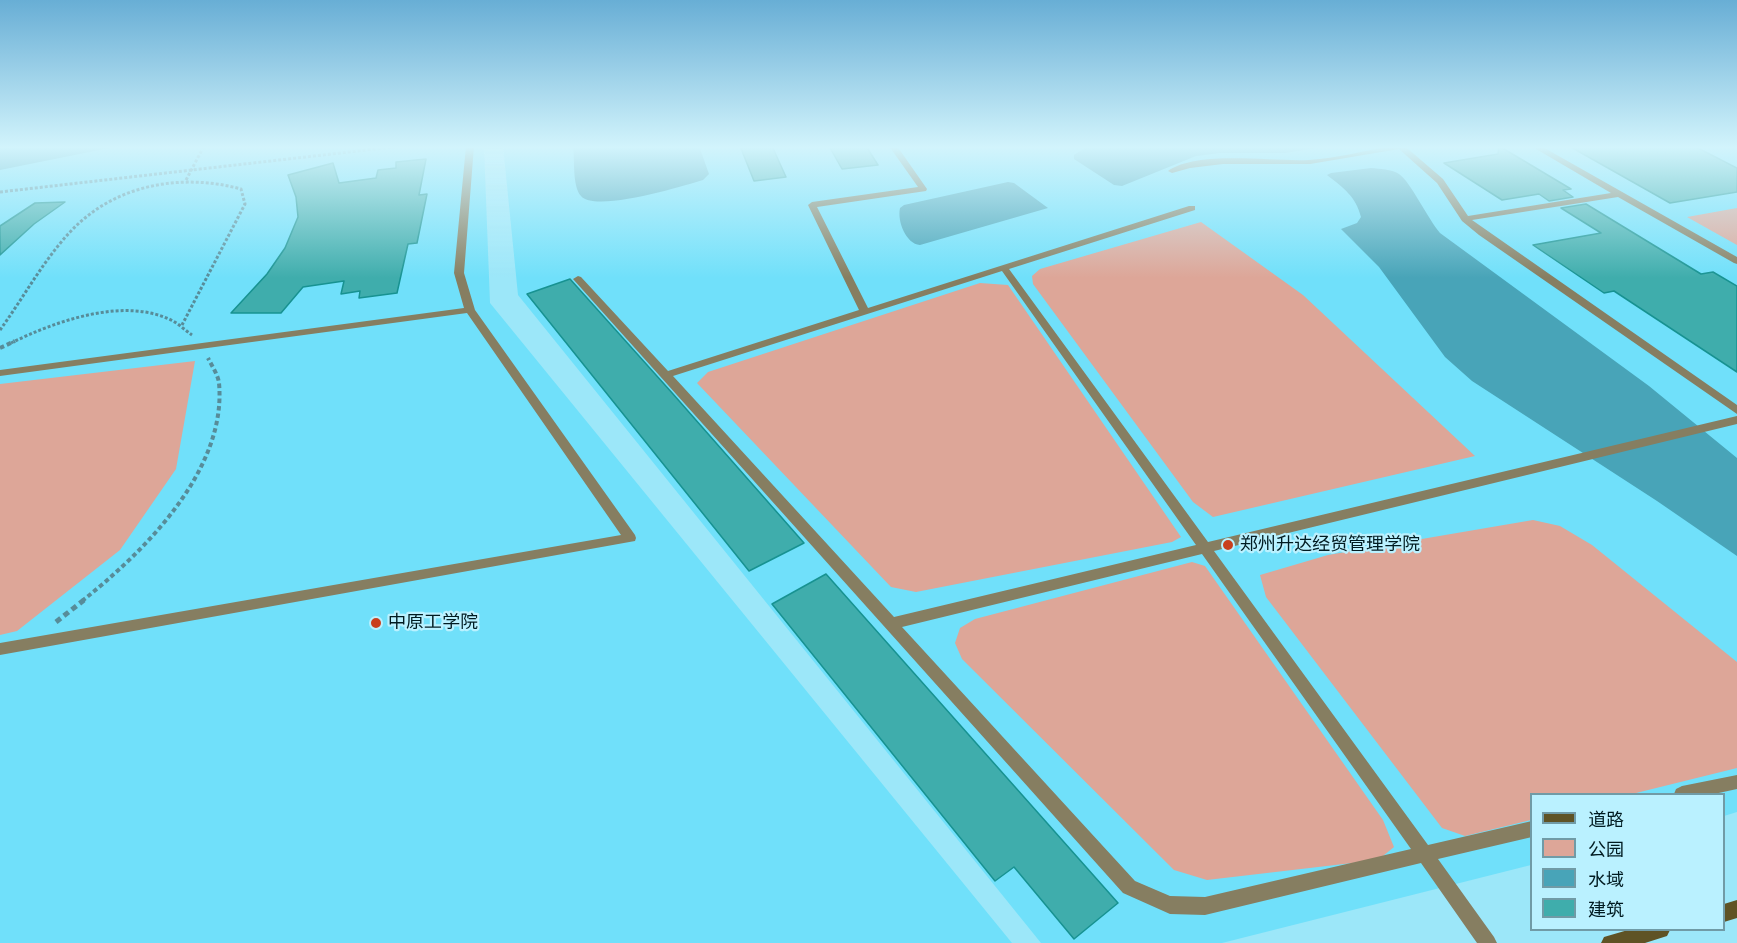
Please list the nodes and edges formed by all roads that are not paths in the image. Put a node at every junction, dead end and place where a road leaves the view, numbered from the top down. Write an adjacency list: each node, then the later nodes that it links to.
1 (466, 190): 11 (lane)
2 (916, 190): 12 (lane)
3 (1446, 190): 7 (lane)
4 (1611, 190): 5 (lane)
5 (1618, 194): 7 (lane); 8 (lane)
6 (1192, 208): 9 (lane)
7 (1465, 219): 15 (lane)
8 (1737, 261)
9 (1004, 268): 12 (lane); 17 (lane)
10 (578, 279): 14 (lane)
11 (470, 310): 13 (lane); 19 (lane)
12 (865, 312): 14 (lane)
13 (0, 373)
14 (666, 375): 18 (lane)
15 (1737, 410)
16 (1737, 420): 17 (lane)
17 (1204, 547): 18 (lane); 23 (lane)
18 (891, 624): 23 (lane)
19 (0, 649)
20 (1737, 782): 21 (lane)
21 (1690, 793)
22 (1530, 829): 23 (lane)
23 (1424, 854): 25 (lane)
24 (1657, 931): 26 (main road)
25 (1488, 943)
26 (1610, 943)

